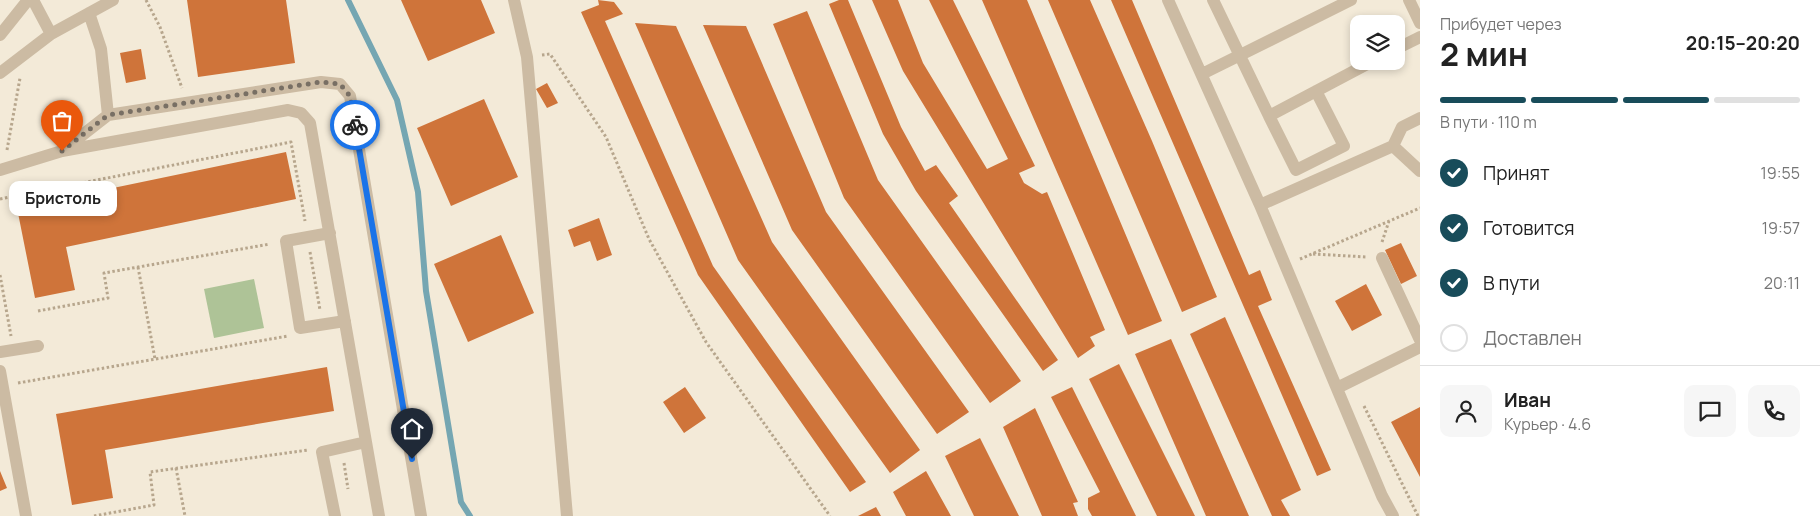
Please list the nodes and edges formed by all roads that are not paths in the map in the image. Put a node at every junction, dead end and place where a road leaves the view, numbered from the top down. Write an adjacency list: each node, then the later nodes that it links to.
1 (28, 0): 12 (lane)
2 (33, 0): 11 (lane)
3 (113, 0): 9 (lane)
4 (514, 0): 42 (lane)
5 (1168, 0): 18 (lane)
6 (1213, 0): 15 (lane)
7 (1351, 0): 15 (lane)
8 (1409, 0): 10 (lane)
9 (89, 13): 11 (lane); 20 (lane)
10 (1420, 23)
11 (51, 34): 17 (lane)
12 (0, 35)
13 (1420, 37): 14 (lane)
14 (1405, 44)
15 (1240, 55): 18 (lane); 21 (lane)
16 (1356, 70): 19 (lane)
17 (0, 73)
18 (1202, 74): 27 (lane)
19 (1316, 91): 21 (lane); 21 (lane)
20 (108, 115): 24 (lane); 41 (lane)
21 (1269, 116)
22 (1420, 118): 23 (lane)
23 (1393, 146): 26 (lane); 27 (lane)
24 (62, 151): 25 (lane); 28 (lane)
25 (2, 170)
26 (1420, 171)
27 (1260, 206): 36 (lane)
28 (330, 233): 30 (lane); 30 (lane)
29 (1382, 258): 31 (lane)
30 (345, 321): 37 (lane)
31 (1420, 340)
32 (38, 346): 34 (lane)
33 (1420, 347): 36 (lane)
34 (0, 352)
35 (0, 371): 38 (lane)
36 (1337, 388): 43 (lane)
37 (366, 442): 39 (lane); 40 (lane)
38 (26, 516)
39 (335, 516)
40 (379, 516)
41 (422, 516)
42 (567, 516)
43 (1393, 516)

